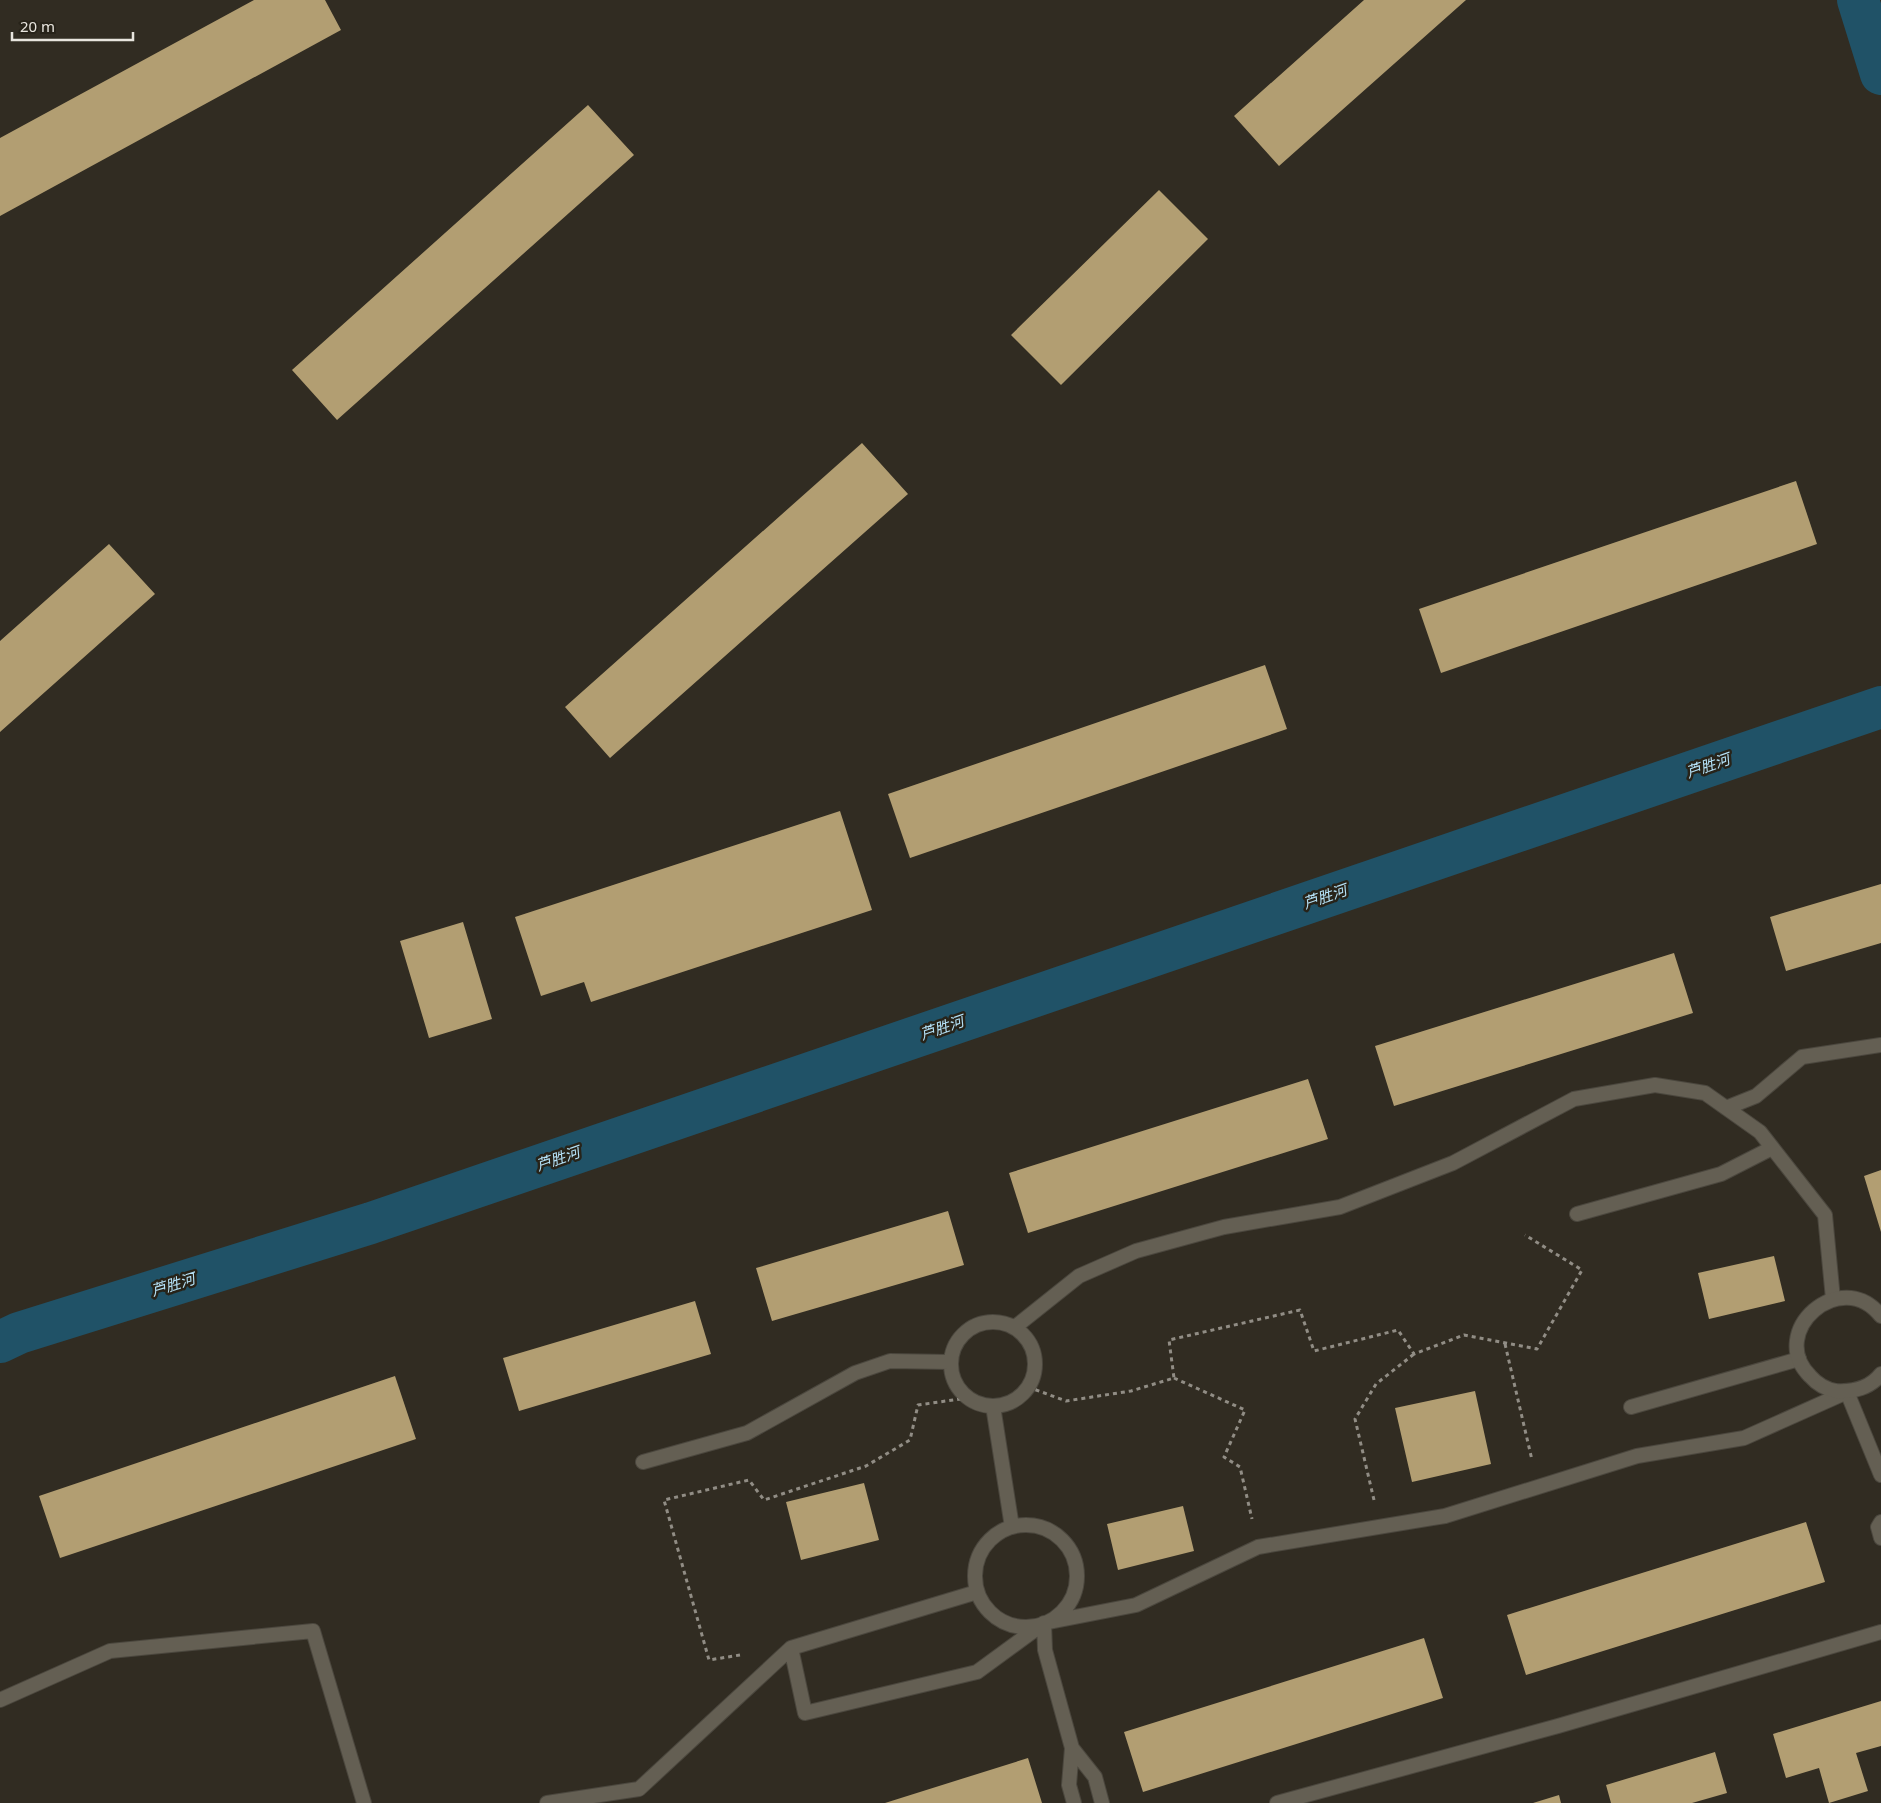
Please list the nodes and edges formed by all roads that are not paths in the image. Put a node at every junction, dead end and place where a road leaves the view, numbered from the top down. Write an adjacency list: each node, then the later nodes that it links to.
1 (1881, 1045): 2 (street)
2 (1726, 1108): 3 (street); 7 (street)
3 (1772, 1148): 4 (street); 5 (street)
4 (1577, 1214)
5 (1833, 1299): 6 (street); 8 (street)
6 (1881, 1316)
7 (1015, 1327): 9 (street); 12 (street)
8 (1799, 1359): 11 (street); 13 (street)
9 (950, 1362): 12 (street); 14 (street)
10 (1881, 1374): 11 (street)
11 (1847, 1392): 15 (street); 20 (street)
12 (993, 1406): 17 (street)
13 (1631, 1407)
14 (643, 1462)
15 (1881, 1475)
16 (1881, 1522): 18 (street)
17 (1012, 1527): 19 (street); 20 (street)
18 (1881, 1538)
19 (977, 1592): 20 (street); 22 (street)
20 (1044, 1623): 22 (street); 24 (street)
21 (1881, 1632): 29 (street)
22 (791, 1648): 26 (street)
23 (0, 1700): 25 (street)
24 (1072, 1748): 27 (street); 28 (street)
25 (364, 1803)
26 (548, 1803)
27 (1074, 1803)
28 (1102, 1803)
29 (1277, 1803)

